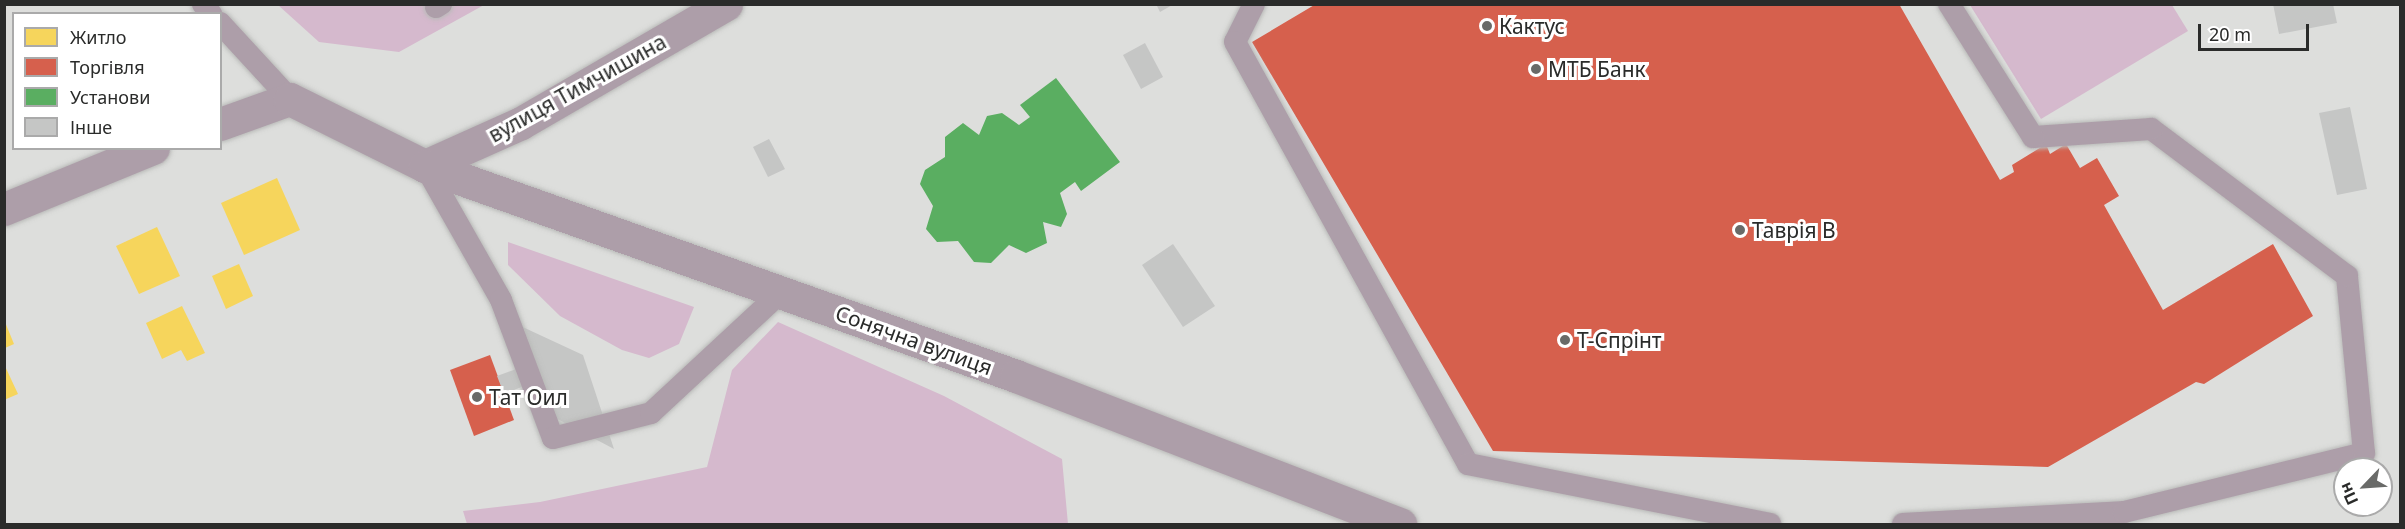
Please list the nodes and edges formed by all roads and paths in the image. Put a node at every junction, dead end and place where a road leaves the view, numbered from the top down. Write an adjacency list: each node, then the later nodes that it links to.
1 (726, 4): 8 (street, вулиця Тимчишина)
2 (1254, 4): 12 (lane)
3 (1949, 4): 13 (lane)
4 (222, 25): 5 (lane)
5 (290, 99): 6 (street); 8 (street, Сонячна вулиця)
6 (222, 123)
7 (148, 150): 9 (street)
8 (425, 166): 10 (street, Сонячна вулиця); 10 (lane)
9 (4, 209)
10 (780, 293): 11 (street, Сонячна вулиця)
11 (1400, 525)
12 (1770, 525)
13 (1903, 525)

